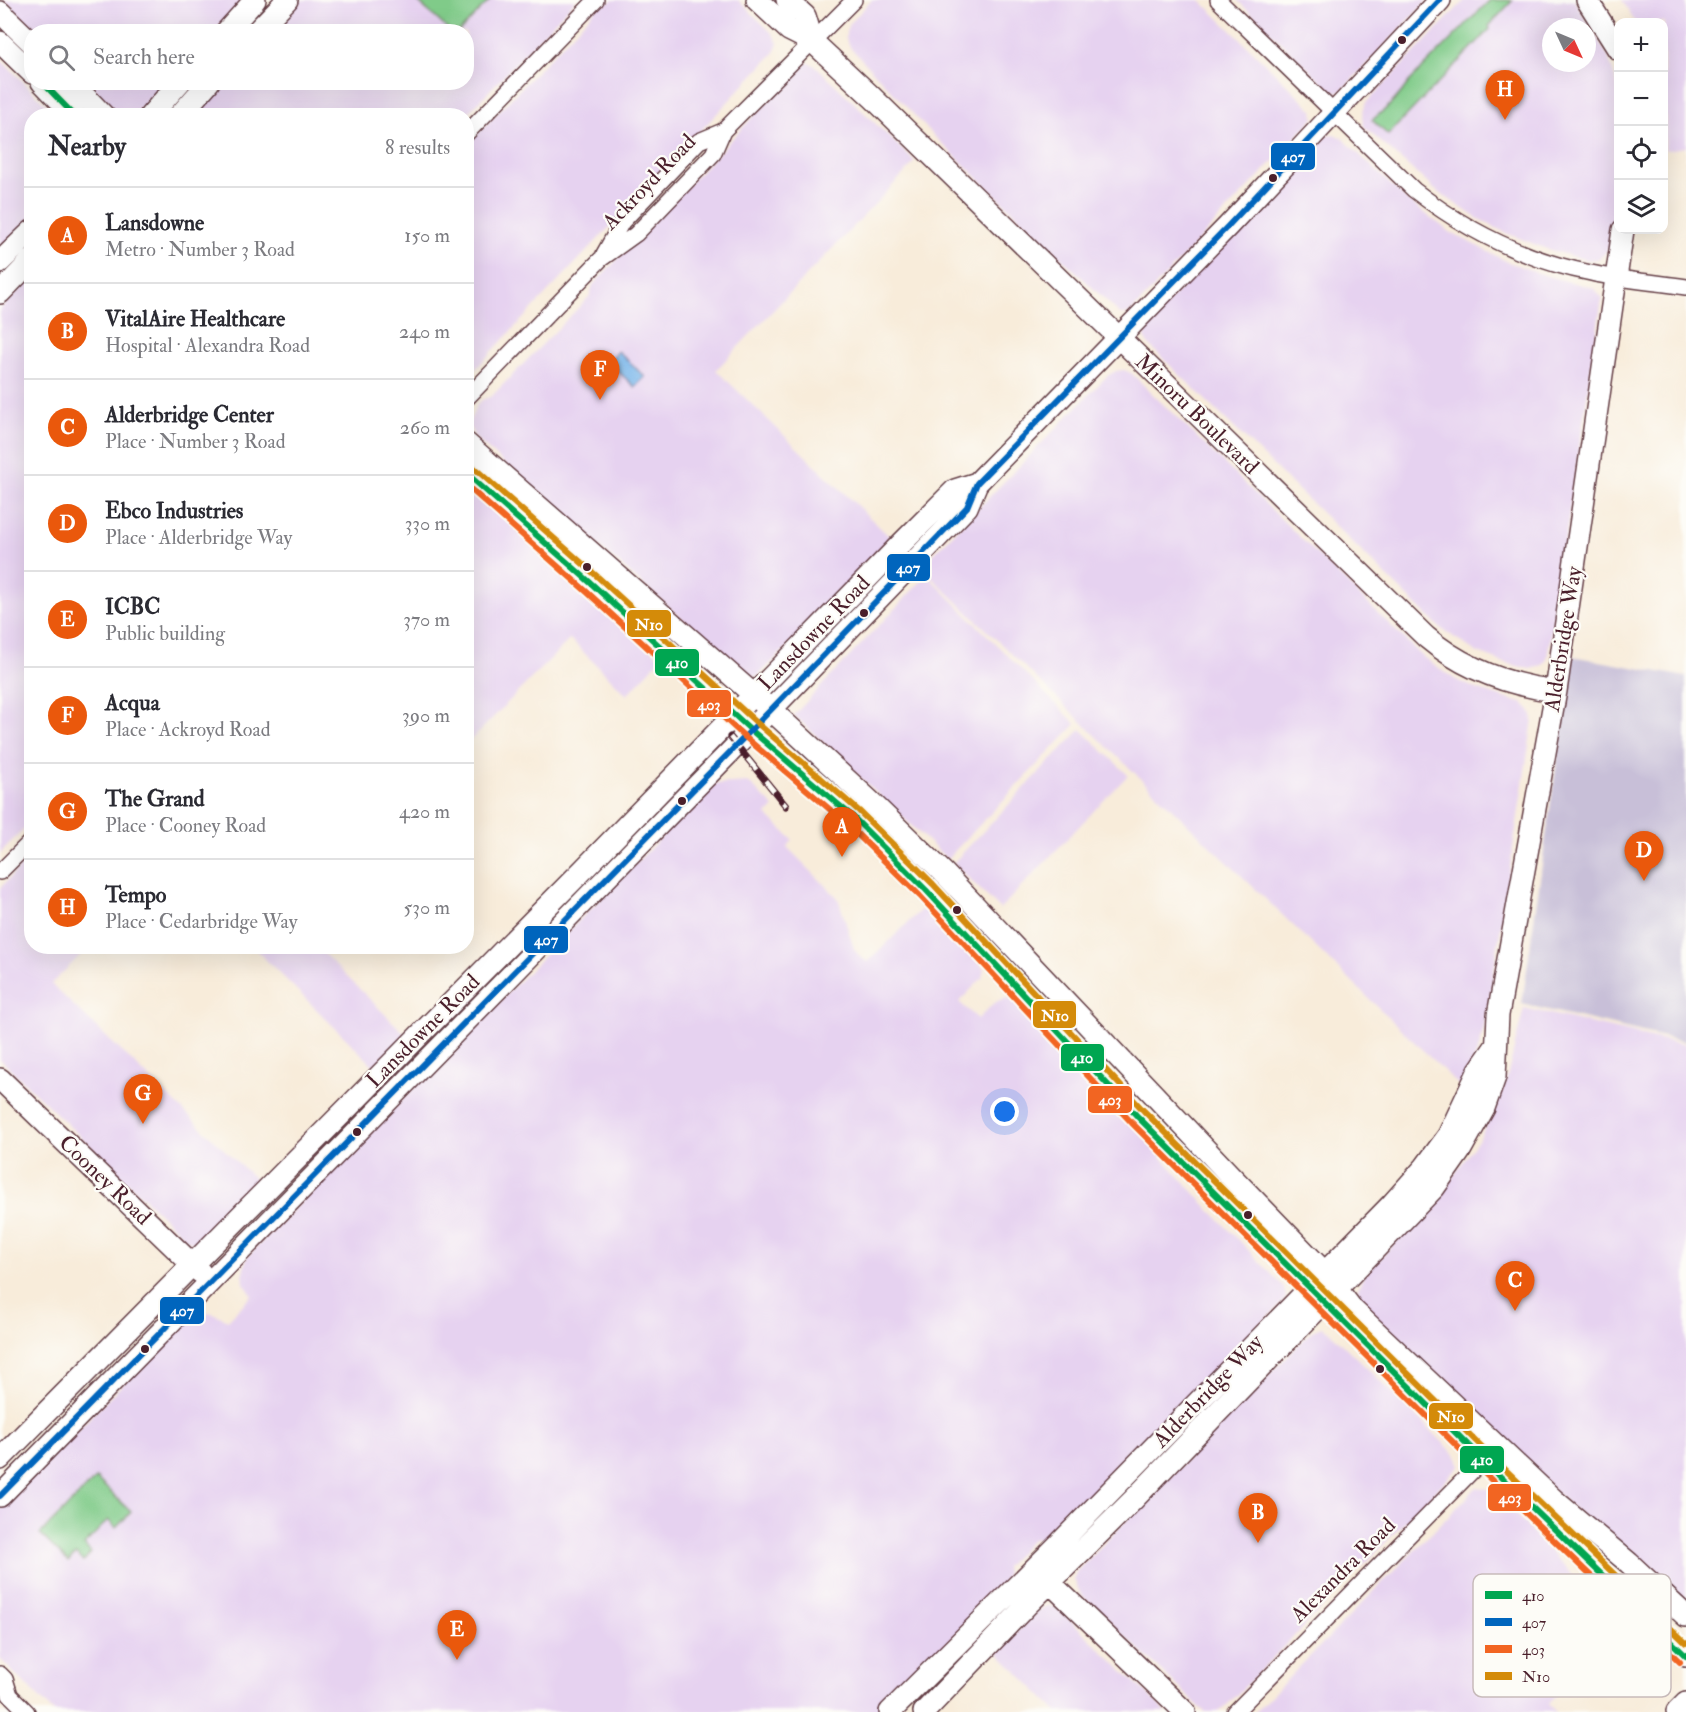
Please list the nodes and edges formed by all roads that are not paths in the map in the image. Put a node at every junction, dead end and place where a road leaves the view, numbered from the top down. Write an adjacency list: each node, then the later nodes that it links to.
1 (255, 0): 11 (street)
2 (287, 0): 12 (street)
3 (596, 0): 27 (street)
4 (757, 0): 15 (street, Minoru Boulevard)
5 (788, 0): 15 (street, Minoru Boulevard)
6 (854, 0): 15 (street, Ackroyd Road)
7 (1218, 0): 26 (street)
8 (1440, 0): 26 (street, Lansdowne Road)
9 (1587, 0): 16 (street)
10 (0, 12): 13 (street)
11 (233, 24)
12 (264, 24)
13 (24, 35)
14 (0, 42): 17 (street)
15 (813, 42): 35 (street, Minoru Boulevard); 36 (street, Ackroyd Road)
16 (1614, 43)
17 (24, 65)
18 (50, 90): 22 (street)
19 (79, 90): 23 (street)
20 (173, 90): 24 (street)
21 (202, 90): 25 (street)
22 (67, 108)
23 (96, 108)
24 (157, 108)
25 (186, 108)
26 (1335, 113): 32 (street); 35 (street, Lansdowne Road)
27 (474, 126)
28 (1622, 234): 32 (street, Alderbridge Way)
29 (24, 239): 30 (street)
30 (0, 262)
31 (24, 268): 34 (street)
32 (1615, 276): 33 (street); 40 (street, Alderbridge Way)
33 (1686, 287)
34 (0, 293)
35 (1119, 338): 39 (street, Lansdowne Road); 40 (street, Minoru Boulevard)
36 (474, 391)
37 (474, 450): 41 (street)
38 (474, 480): 43 (street)
39 (978, 483): 41 (street, Lansdowne Road); 42 (street, Lansdowne Road)
40 (1556, 691): 50 (street, Alderbridge Way)
41 (753, 695): 42 (street); 43 (street, Lansdowne Road)
42 (770, 710): 44 (street, Lansdowne Road); 50 (street)
43 (735, 714): 44 (street); 48 (street, Lansdowne Road)
44 (751, 730): 49 (street, Lansdowne Road); 50 (street)
45 (24, 848): 46 (street)
46 (0, 872)
47 (0, 1079): 48 (street, Cooney Road)
48 (191, 1264): 49 (street, Cooney Road); 51 (street, Lansdowne Road)
49 (210, 1282): 53 (street, Lansdowne Road)
50 (1325, 1288): 52 (street); 54 (street, Alderbridge Way); 56 (street); 57 (street, Alderbridge Way)
51 (0, 1459)
52 (1483, 1460): 55 (street); 69 (street, Alexandra Road)
53 (0, 1496)
54 (1034, 1567): 57 (street); 66 (street, Alderbridge Way)
55 (1601, 1574)
56 (1639, 1574)
57 (1050, 1583): 67 (street, Alderbridge Way); 68 (street)
58 (1671, 1603): 59 (street)
59 (1686, 1616)
60 (1671, 1642): 61 (street)
61 (1686, 1656)
62 (0, 1674): 63 (street)
63 (5, 1694): 65 (street)
64 (1686, 1703): 70 (street)
65 (27, 1712)
66 (891, 1712)
67 (924, 1712)
68 (1185, 1712)
69 (1235, 1712)
70 (1677, 1712)

